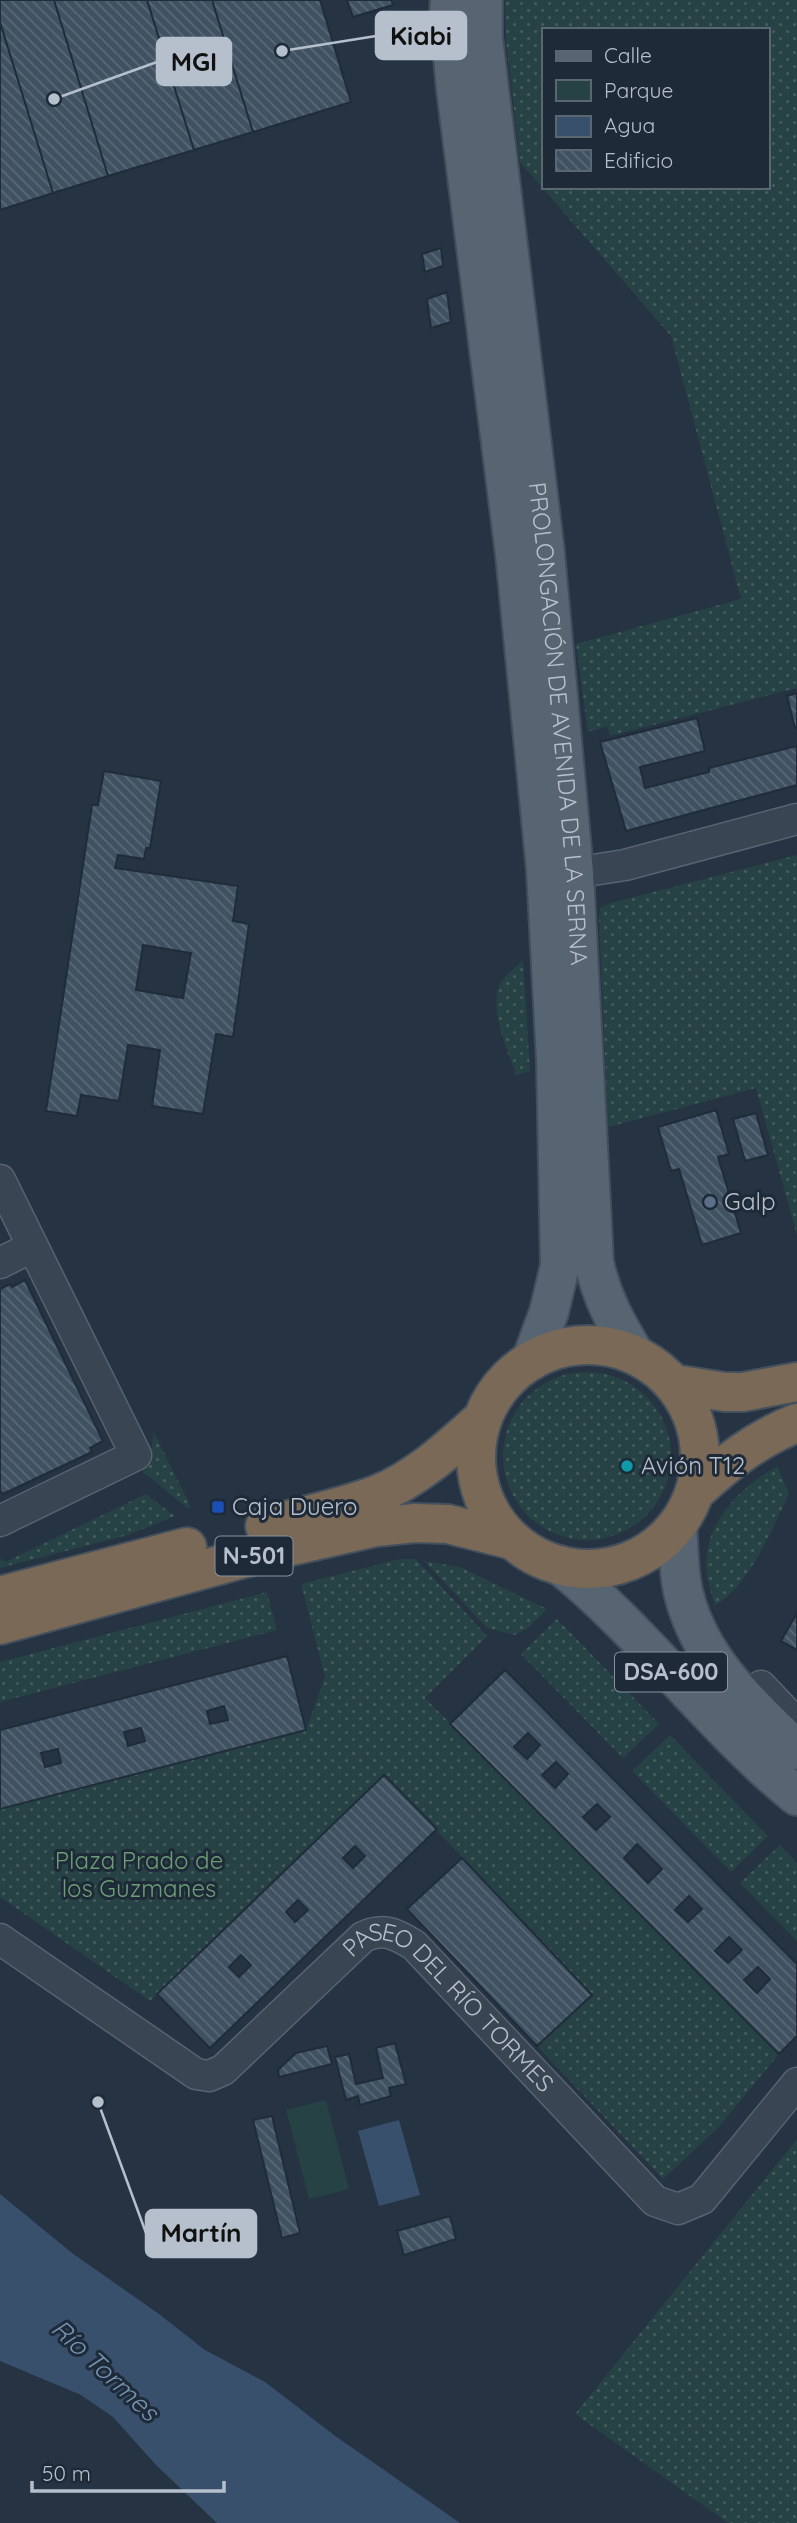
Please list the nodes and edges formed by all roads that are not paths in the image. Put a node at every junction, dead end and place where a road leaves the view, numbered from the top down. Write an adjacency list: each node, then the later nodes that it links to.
1 (450, 0): 3 (main road)
2 (483, 0): 3 (main road)
3 (472, 87): 5 (main road, PROLONGACIÓN DE AVENIDA DE LA SERNA); 10 (main road, PROLONGACIÓN DE AVENIDA DE LA SERNA)
4 (797, 819): 5 (street)
5 (574, 873): 9 (main road, PROLONGACIÓN DE AVENIDA DE LA SERNA)
6 (0, 1181): 7 (street)
7 (32, 1247): 8 (street); 16 (street)
8 (0, 1263)
9 (635, 1355): 10 (highway, N-501); 12 (highway, N-501)
10 (531, 1360): 13 (highway, N-501)
11 (797, 1382): 12 (highway, N-501)
12 (674, 1384): 15 (highway, N-501)
13 (482, 1419): 17 (highway, N-501); 19 (highway, N-501)
14 (797, 1423): 15 (highway, N-501)
15 (686, 1509): 18 (highway, N-501); 23 (main road, DSA-600)
16 (0, 1521)
17 (512, 1540): 18 (highway, N-501); 20 (highway, N-501)
18 (560, 1565): 23 (main road, DSA-600)
19 (0, 1595)
20 (0, 1625)
21 (761, 1686): 22 (street)
22 (797, 1724)
23 (792, 1783)
24 (0, 1939): 25 (street, PASEO DEL RÍO TORMES)
25 (797, 2083)

